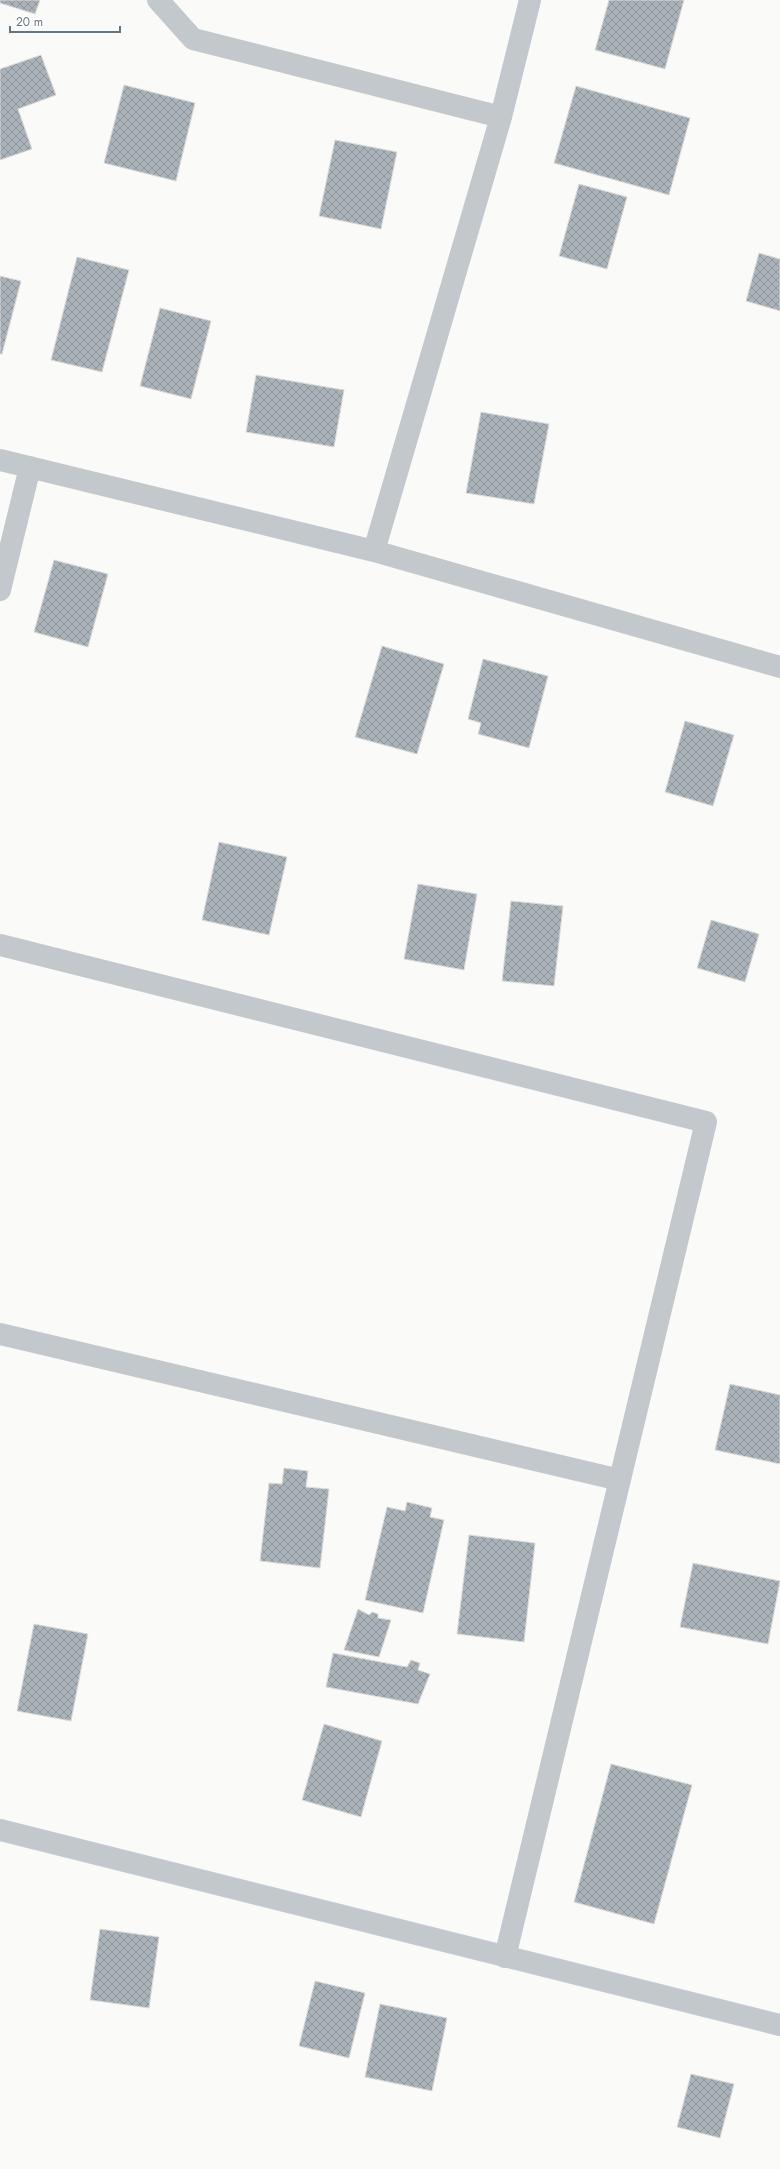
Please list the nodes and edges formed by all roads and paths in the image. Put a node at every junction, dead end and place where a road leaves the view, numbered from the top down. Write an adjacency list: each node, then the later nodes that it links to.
1 (158, 0): 3 (street)
2 (530, 0): 3 (street)
3 (501, 117): 6 (street)
4 (0, 460): 5 (street)
5 (30, 467): 6 (street); 7 (street)
6 (374, 550): 8 (street)
7 (0, 590)
8 (780, 667)
9 (0, 945): 11 (street)
10 (0, 1334): 11 (street)
11 (620, 1480): 13 (street)
12 (0, 1830): 13 (street)
13 (506, 1957): 14 (street)
14 (780, 2025)

